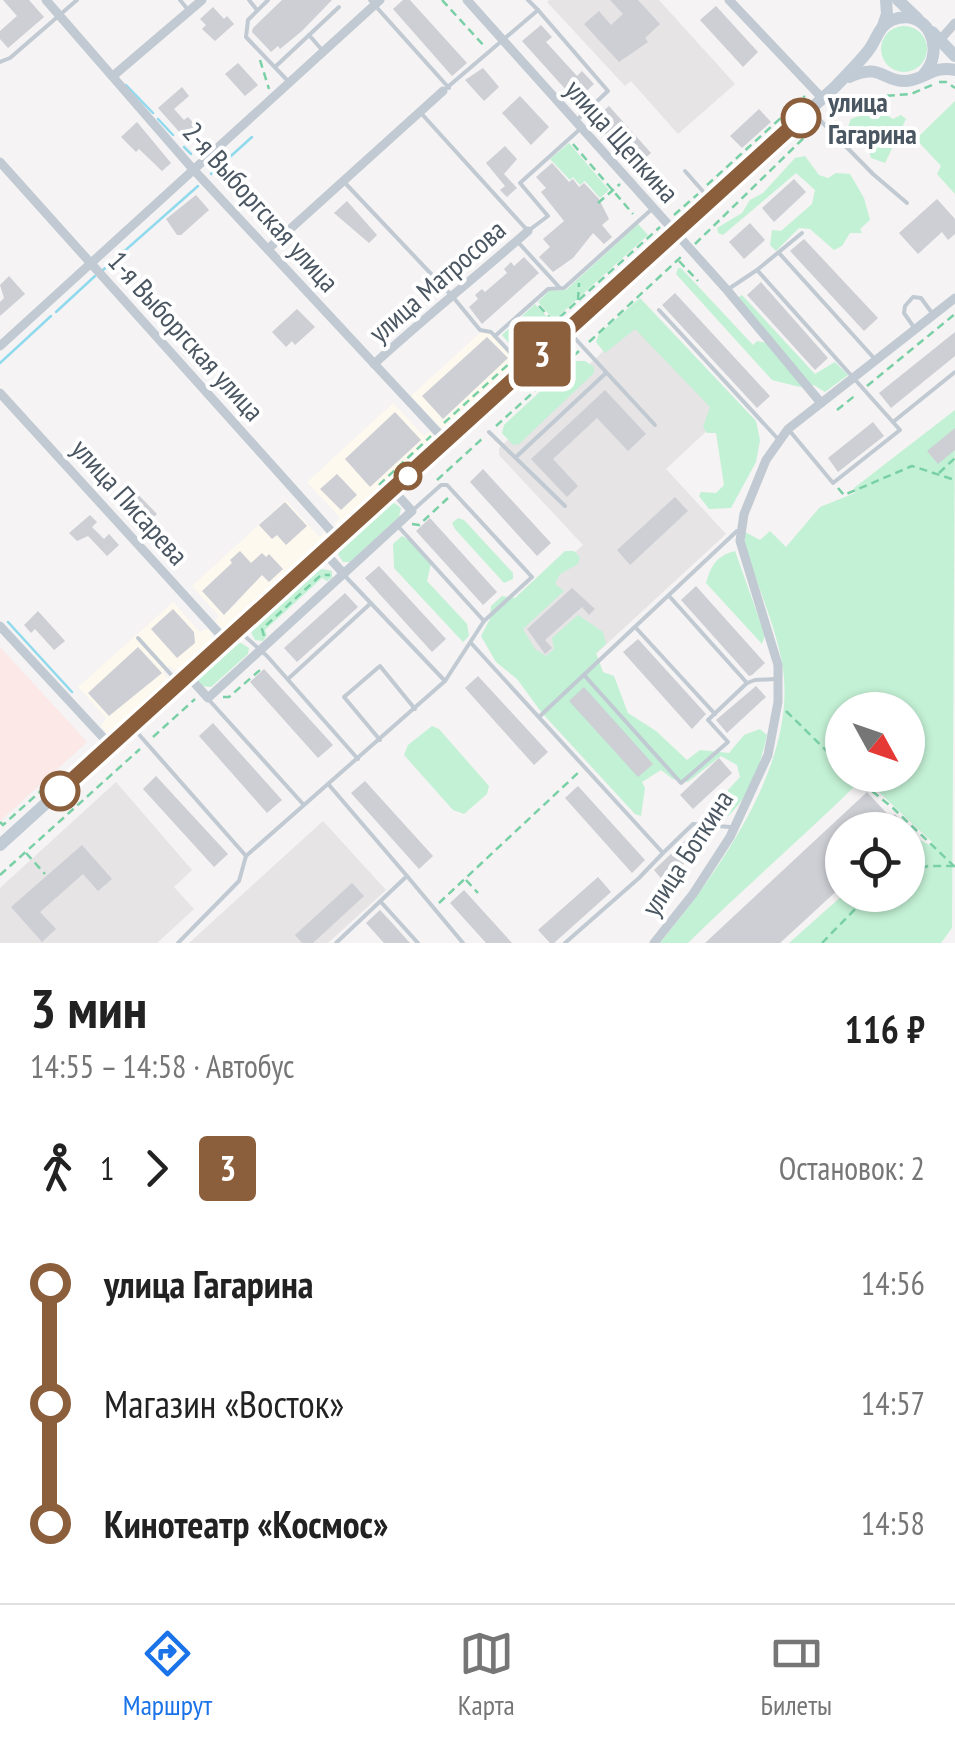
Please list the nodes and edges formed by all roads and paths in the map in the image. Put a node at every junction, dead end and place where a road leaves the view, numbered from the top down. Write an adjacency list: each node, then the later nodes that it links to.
1 (46, 0): 18 (street, 2-я Выборгская улица)
2 (77, 0): 18 (lane)
3 (180, 0): 17 (lane)
4 (202, 0): 17 (street)
5 (248, 0): 15 (lane)
6 (268, 0): 15 (lane)
7 (442, 0): 28 (path)
8 (467, 0): 24 (street, улица Щепкина)
9 (528, 0): 16 (lane)
10 (729, 0): 40 (street)
11 (886, 0): 21 (main road)
12 (898, 0): 20 (main road)
13 (375, 2): 26 (street); 39 (lane)
14 (338, 7): 22 (lane)
15 (257, 10): 27 (lane)
16 (538, 10): 24 (lane); 45 (lane)
17 (190, 11): 35 (street)
18 (59, 15): 30 (lane); 35 (street, 2-я Выборгская улица)
19 (955, 23): 23 (street)
20 (924, 25): 21 (main road); 23 (main road); 34 (main road)
21 (883, 26): 25 (main road)
22 (308, 36): 26 (lane); 31 (lane)
23 (940, 40): 29 (main road)
24 (504, 41): 28 (lane); 45 (street, улица Щепкина)
25 (873, 44): 33 (main road); 37 (main road)
26 (323, 50): 36 (street)
27 (260, 52): 31 (lane); 41 (path)
28 (490, 53): 39 (lane)
29 (955, 56)
30 (0, 62)
31 (275, 67): 36 (lane)
32 (955, 70): 34 (main road)
33 (883, 72): 34 (main road); 37 (main road)
34 (924, 74)
35 (113, 76): 48 (street, 2-я Выборгская улица)
36 (288, 81): 41 (street)
37 (835, 87): 40 (main road)
38 (955, 88): 44 (path)
39 (446, 89): 43 (street)
40 (818, 93): 42 (main road); 53 (path)
41 (267, 100): 48 (street)
42 (810, 110): 44 (lane); 53 (main road)
43 (420, 112): 50 (street); 59 (lane)
44 (821, 122): 55 (lane); 63 (path)
45 (577, 125): 46 (lane); 51 (street, улица Щепкина)
46 (568, 139): 52 (path); 59 (lane)
47 (0, 162): 68 (street, 1-я Выборгская улица)
48 (192, 168): 62 (street, 2-я Выборгская улица); 68 (street)
49 (684, 171): 53 (lane)
50 (343, 180): 62 (street); 74 (lane)
51 (625, 180): 52 (path); 56 (street, улица Щепкина)
52 (612, 190): 54 (path); 57 (path)
53 (707, 195): 58 (main road); 58 (path)
54 (598, 203)
55 (907, 203)
56 (652, 209): 57 (lane); 58 (street, улица Щепкина)
57 (639, 221): 70 (lane)
58 (669, 228): 63 (street, улица Щепкина); 77 (path); 83 (main road)
59 (528, 232): 61 (street, улица Матросова)
60 (802, 233): 65 (lane)
61 (517, 241): 72 (lane); 74 (street, улица Матросова)
62 (268, 249): 89 (street, 2-я Выборгская улица)
63 (689, 250): 67 (path); 73 (street, улица Щепкина)
64 (125, 252): 66 (path)
65 (779, 253): 69 (lane); 88 (lane)
66 (130, 258)
67 (678, 260): 71 (path); 86 (path)
68 (91, 263): 85 (street); 118 (street, 1-я Выборгская улица)
69 (758, 270): 73 (lane); 93 (lane)
70 (579, 274): 72 (lane); 77 (path)
71 (698, 281)
72 (560, 288): 76 (lane)
73 (727, 290): 96 (street, улица Щепкина)
74 (453, 297): 84 (lane); 89 (street, улица Матросова)
75 (955, 298): 80 (street, улица Боткина)
76 (534, 301): 81 (path); 84 (lane)
77 (578, 302): 81 (path)
78 (659, 310): 103 (lane)
79 (955, 314): 94 (path)
80 (934, 316): 82 (street, улица Боткина); 82 (lane)
81 (555, 323): 87 (path)
82 (916, 330): 88 (street, улица Боткина)
83 (568, 331): 86 (lane); 90 (main road)
84 (495, 336): 87 (lane)
85 (0, 346)
86 (582, 348): 92 (lane); 102 (path)
87 (515, 358): 90 (lane); 101 (path)
88 (877, 361): 93 (street, улица Боткина)
89 (374, 364): 101 (street, 2-я Выборгская улица)
90 (525, 369): 104 (main road)
91 (955, 372): 98 (lane)
92 (606, 373): 99 (lane); 105 (lane)
93 (856, 378): 94 (lane); 96 (street, улица Боткина)
94 (864, 388): 97 (path); 98 (lane)
95 (0, 393): 128 (street, улица Писарева)
96 (821, 404): 100 (street, улица Боткина)
97 (837, 410)
98 (892, 422): 110 (lane)
99 (655, 425)
100 (788, 429): 103 (street, улица Боткина); 110 (lane)
101 (436, 430): 104 (street, 2-я Выборгская улица); 111 (path)
102 (489, 432): 105 (lane); 109 (path)
103 (778, 439): 116 (street, улица Боткина)
104 (446, 442): 112 (main road)
105 (517, 456): 114 (lane)
106 (955, 458): 107 (path)
107 (938, 474): 108 (path); 110 (path)
108 (955, 480)
109 (435, 481)
110 (833, 483)
111 (374, 489)
112 (393, 490): 115 (street); 118 (main road)
113 (454, 492): 115 (lane); 117 (path); 123 (lane)
114 (565, 506)
115 (412, 511): 117 (street)
116 (741, 528): 121 (lane); 135 (street, улица Боткина)
117 (400, 529): 120 (street); 123 (lane)
118 (339, 540): 119 (main road)
119 (324, 553): 120 (street); 126 (main road)
120 (341, 571): 122 (lane); 130 (street); 130 (path)
121 (669, 596): 125 (lane); 136 (lane)
122 (371, 603): 132 (lane); 134 (lane)
123 (484, 621): 129 (lane)
124 (0, 626): 145 (street)
125 (636, 628): 131 (lane); 140 (lane)
126 (238, 630): 128 (main road); 130 (lane)
127 (138, 638): 133 (lane)
128 (226, 641): 133 (main road)
129 (471, 643): 134 (lane); 141 (lane)
130 (260, 651): 132 (lane); 137 (street); 137 (path)
131 (584, 674): 140 (lane); 141 (lane)
132 (288, 679): 147 (lane)
133 (184, 680): 137 (street); 142 (main road)
134 (445, 681): 139 (lane)
135 (779, 681): 136 (lane); 138 (street, улица Боткина)
136 (747, 684): 140 (lane)
137 (208, 698): 144 (path); 151 (lane)
138 (778, 702): 146 (path); 153 (street, улица Боткина)
139 (415, 709): 143 (lane); 143 (lane)
140 (714, 714)
141 (539, 716): 148 (lane)
142 (131, 727): 144 (lane); 145 (main road)
143 (380, 740): 147 (lane)
144 (147, 743): 156 (path); 158 (lane)
145 (111, 746): 155 (main road)
146 (825, 749)
147 (358, 759): 149 (lane)
148 (585, 767): 157 (lane); 164 (path)
149 (329, 785): 151 (lane); 163 (lane)
150 (873, 792): 152 (path)
151 (303, 804): 158 (lane)
152 (896, 812)
153 (735, 828): 157 (lane); 174 (street, улица Боткина)
154 (925, 840): 160 (path)
155 (0, 846)
156 (25, 852): 161 (path); 162 (path)
157 (662, 853): 173 (lane)
158 (246, 856): 169 (lane)
159 (925, 867): 160 (path)
160 (955, 867)
161 (45, 874)
162 (0, 875)
163 (408, 876): 166 (lane); 167 (lane)
164 (465, 879): 165 (path); 167 (path)
165 (478, 893)
166 (381, 902): 170 (lane); 171 (lane)
167 (434, 908): 172 (lane)
168 (852, 912): 175 (path)
169 (178, 943)
170 (336, 943)
171 (418, 943)
172 (463, 943)
173 (565, 943)
174 (654, 943)
175 (822, 943)

